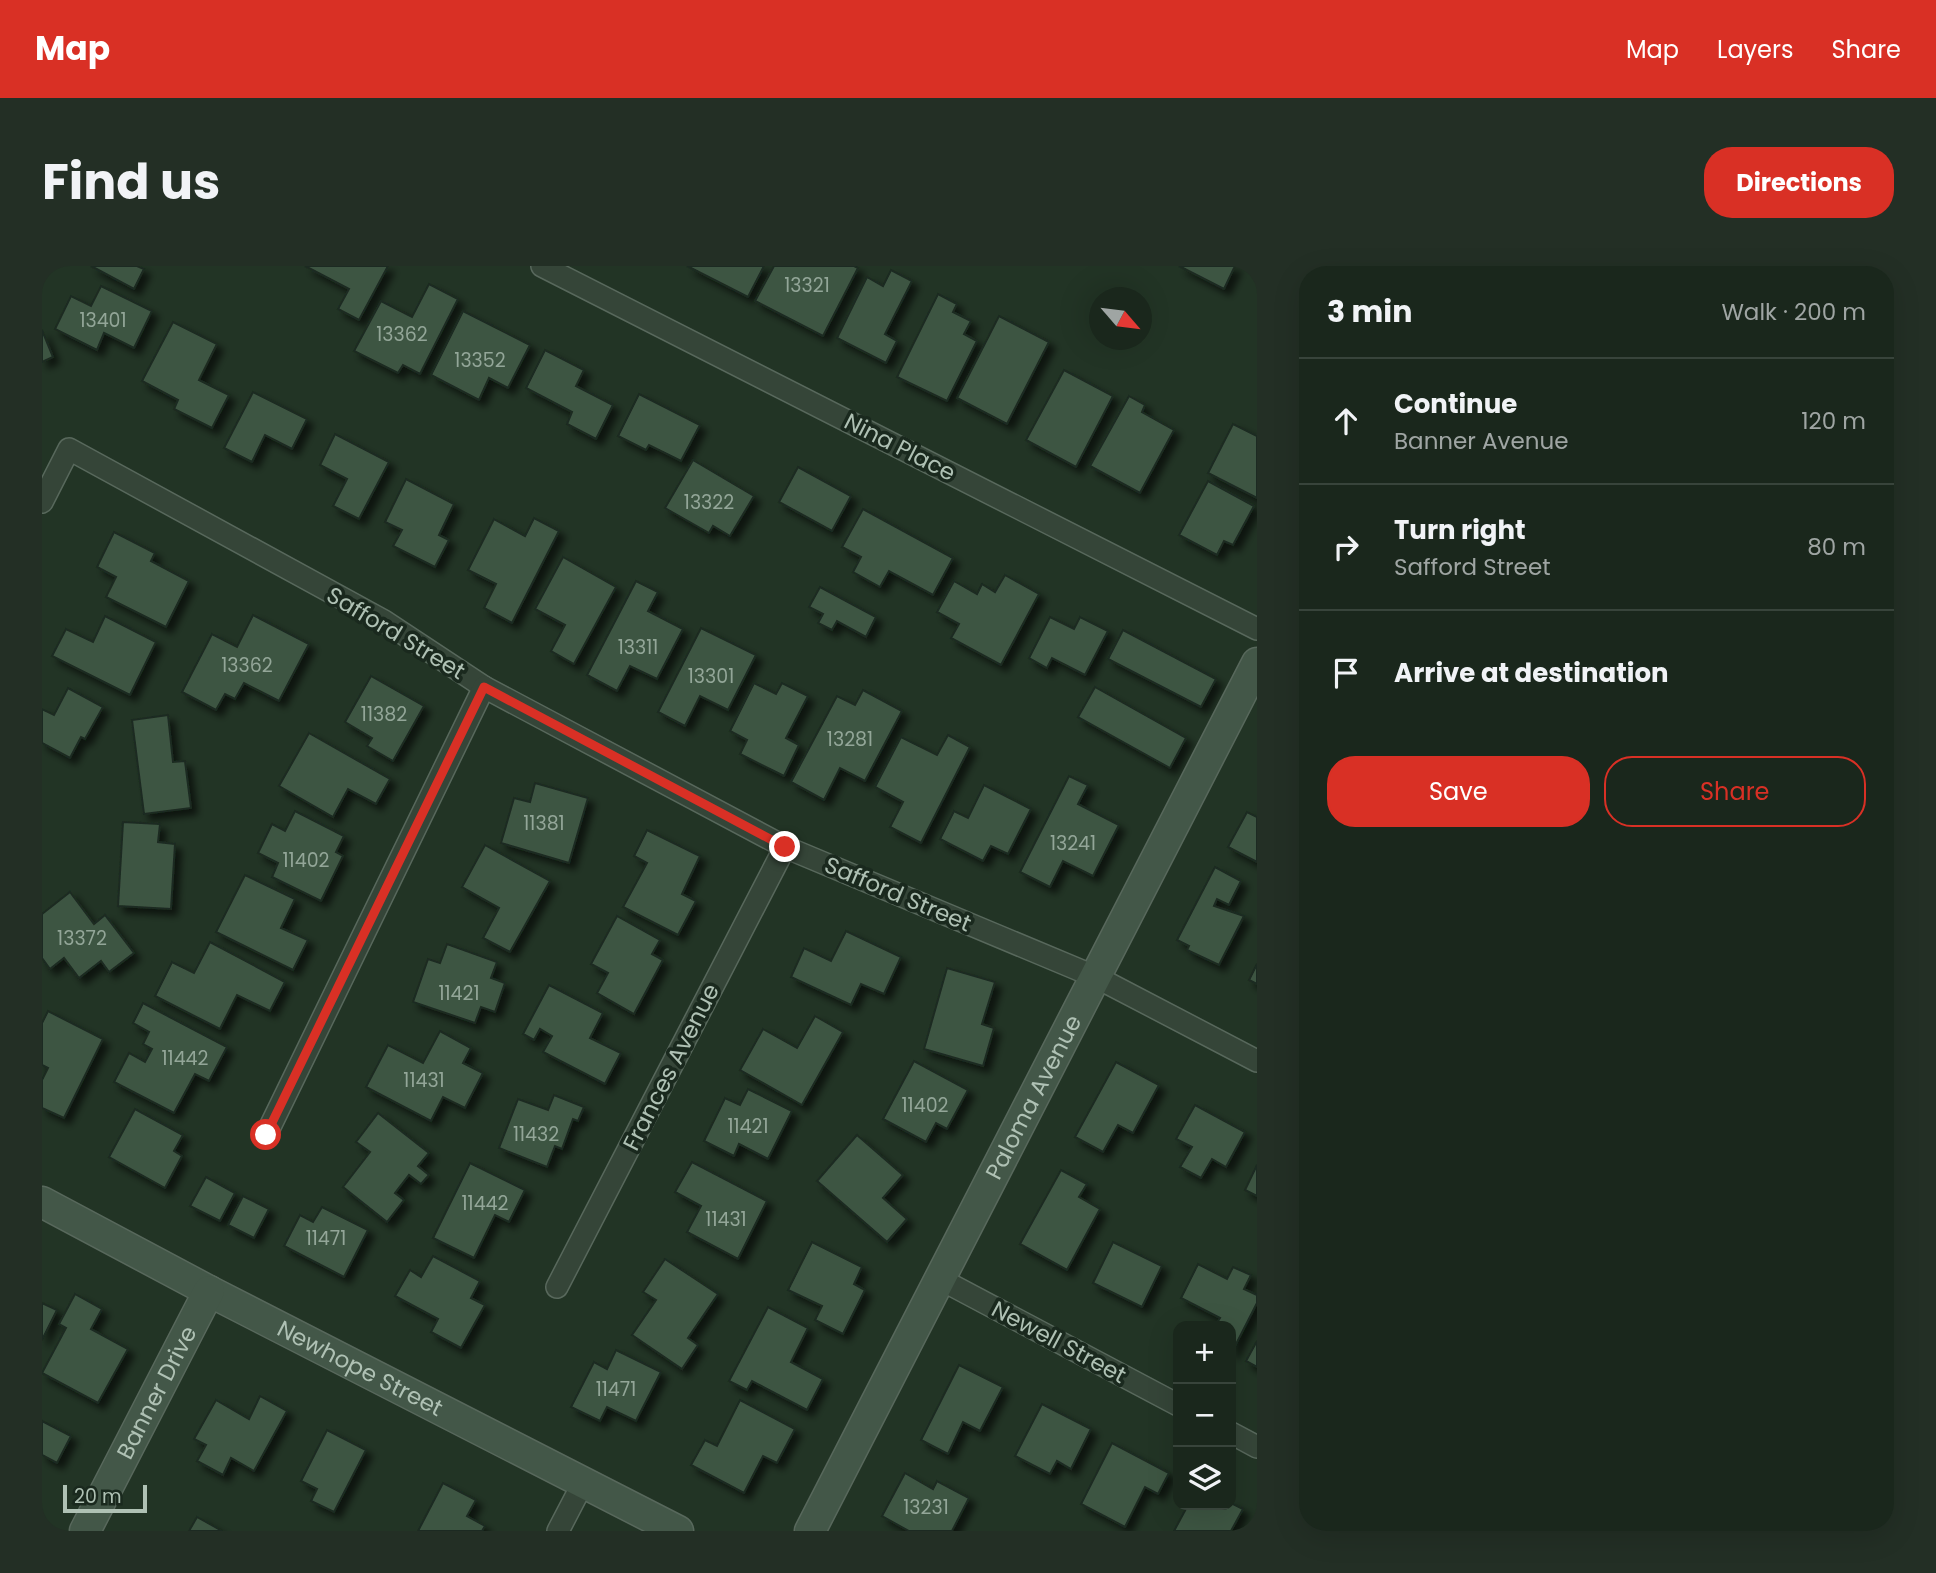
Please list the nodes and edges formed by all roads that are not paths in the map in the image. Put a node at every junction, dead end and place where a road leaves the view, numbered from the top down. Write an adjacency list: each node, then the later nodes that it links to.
1 (542, 266): 3 (street, Nina Place)
2 (42, 502): 5 (street, Safford Street)
3 (1257, 629)
4 (1257, 663): 7 (street, Paloma Avenue)
5 (484, 687): 6 (street, Safford Street); 9 (street)
6 (785, 847): 7 (street, Safford Street); 12 (street, Frances Avenue)
7 (1096, 977): 8 (street, Safford Street); 11 (street, Paloma Avenue)
8 (1257, 1061)
9 (266, 1135)
10 (42, 1202): 13 (street, Newhope Street)
11 (940, 1279): 14 (street, Newell Street); 21 (street, Paloma Avenue)
12 (557, 1287)
13 (209, 1291): 17 (street, Newhope Street); 18 (street, Banner Drive)
14 (1173, 1402)
15 (1236, 1436): 16 (street)
16 (1257, 1447)
17 (583, 1483): 19 (street); 20 (street, Newhope Street)
18 (85, 1531)
19 (558, 1531)
20 (678, 1531)
21 (810, 1531)

